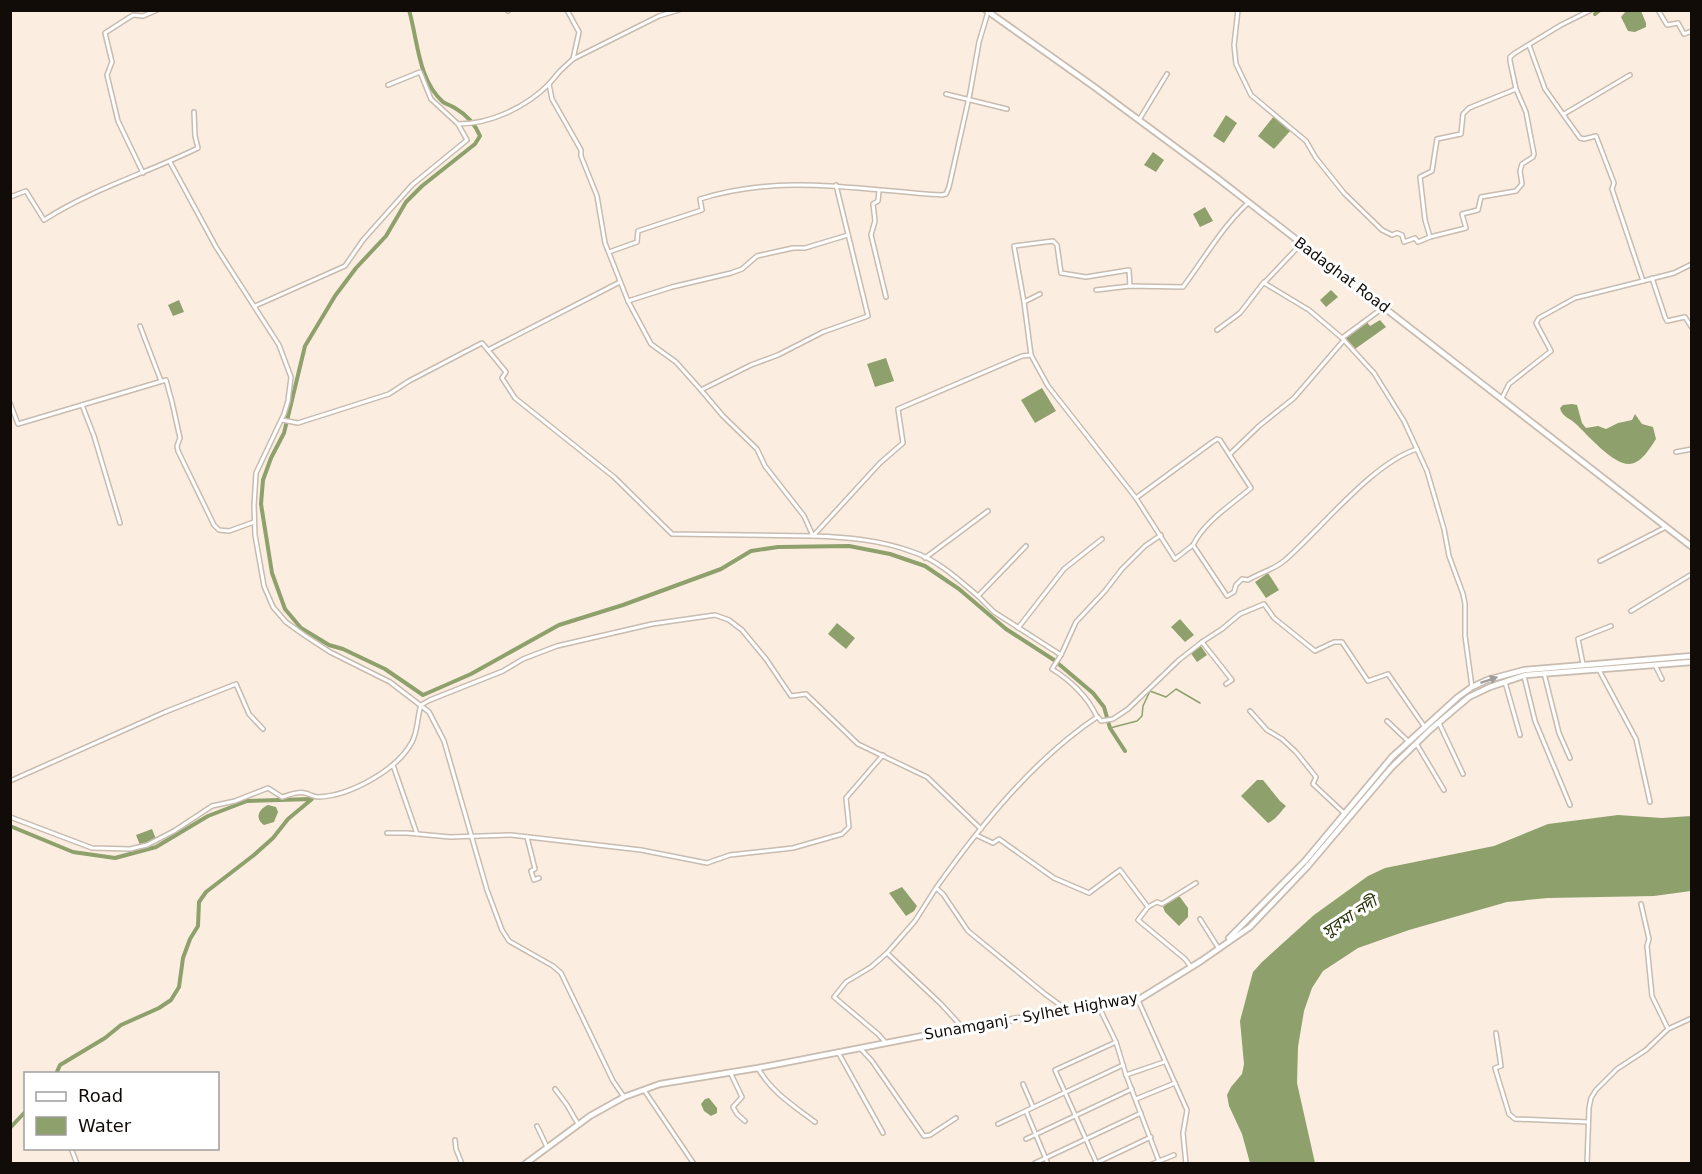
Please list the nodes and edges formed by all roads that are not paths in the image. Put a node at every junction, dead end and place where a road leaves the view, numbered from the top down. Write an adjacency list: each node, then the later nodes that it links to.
1 (157, 10): 24 (street)
2 (567, 10): 10 (street)
3 (679, 10): 10 (street)
4 (1238, 10): 30 (street)
5 (1591, 10): 9 (street)
6 (987, 11): 17 (street); 21 (main road, Badaghat Road)
7 (1659, 11): 8 (street)
8 (1692, 31)
9 (1529, 44): 15 (street); 20 (street)
10 (573, 59): 13 (street)
11 (1167, 74): 21 (street)
12 (1630, 75): 20 (street)
13 (549, 84): 22 (street); 32 (street)
14 (388, 85): 22 (street)
15 (1516, 89): 30 (street); 30 (street)
16 (946, 94): 17 (street)
17 (968, 100): 18 (street); 26 (street)
18 (1006, 109)
19 (194, 112): 23 (street)
20 (1564, 114): 35 (street)
21 (1138, 120): 28 (main road, Badaghat Road)
22 (458, 124): 44 (street)
23 (170, 162): 24 (street); 44 (street)
24 (143, 173): 27 (street)
25 (836, 185): 26 (street); 29 (street); 32 (street)
26 (879, 190): 41 (street)
27 (10, 197)
28 (1248, 203): 31 (main road, Badaghat Road); 38 (street)
29 (848, 235): 42 (street); 53 (street)
30 (1430, 237)
31 (1301, 243): 37 (street); 45 (main road, Badaghat Road)
32 (609, 252): 36 (street)
33 (1692, 264): 34 (street)
34 (1652, 278): 35 (street); 47 (street)
35 (1643, 281): 54 (street)
36 (621, 282): 42 (street); 50 (street)
37 (1264, 282): 48 (street); 49 (street)
38 (1130, 286): 39 (street); 43 (street)
39 (1096, 290)
40 (1040, 294): 43 (street)
41 (886, 297)
42 (628, 301): 53 (street)
43 (1024, 302): 51 (street)
44 (255, 306): 57 (street)
45 (1384, 307): 49 (street); 54 (main road, Badaghat Road)
46 (140, 326): 52 (street)
47 (1692, 328)
48 (1216, 330)
49 (1343, 339): 58 (street); 61 (street)
50 (488, 350): 57 (street); 68 (street)
51 (1031, 355): 62 (street); 68 (street)
52 (161, 381): 56 (street); 64 (street)
53 (701, 390): 68 (street)
54 (1502, 398): 66 (main road, Badaghat Road)
55 (10, 404): 56 (street)
56 (81, 405): 65 (street)
57 (282, 420): 64 (street)
58 (1417, 448): 70 (street); 92 (street)
59 (1692, 448): 60 (street)
60 (1676, 452)
61 (1230, 454): 62 (street); 70 (street)
62 (1136, 498): 67 (street)
63 (988, 511): 73 (street)
64 (254, 522): 93 (street)
65 (120, 523)
66 (1666, 527): 72 (main road, Badaghat Road); 74 (street)
67 (1161, 535): 70 (street); 81 (street)
68 (813, 536): 73 (street)
69 (1102, 539): 79 (street)
70 (1193, 545)
71 (1026, 546): 76 (street)
72 (1692, 547)
73 (925, 558): 76 (street)
74 (1600, 561)
75 (1692, 574): 77 (street)
76 (978, 596): 79 (street)
77 (1631, 611)
78 (1611, 626): 84 (street)
79 (1018, 628): 81 (street)
80 (1202, 642): 91 (street); 95 (street); 98 (street)
81 (1060, 656): 95 (street)
82 (1692, 656): 84 (main road)
83 (1692, 662): 85 (main road, Sunamganj - Sylhet Highway)
84 (1583, 664): 92 (main road, one-way to 84)
85 (1655, 665): 86 (main road, Sunamganj - Sylhet Highway); 89 (street)
86 (1599, 669): 87 (main road, Sunamganj - Sylhet Highway); 109 (street)
87 (1544, 673): 88 (main road, Sunamganj - Sylhet Highway); 104 (street)
88 (1524, 676): 90 (main road, Sunamganj - Sylhet Highway); 110 (street)
89 (1662, 679)
90 (1505, 682): 97 (main road, Sunamganj - Sylhet Highway); 100 (street)
91 (1226, 684)
92 (1472, 687): 98 (main road)
93 (422, 705): 103 (street); 105 (street); 116 (street)
94 (1250, 711): 111 (street)
95 (1098, 717): 113 (street)
96 (1387, 721): 101 (street)
97 (1439, 722): 102 (main road, Sunamganj - Sylhet Highway); 106 (street)
98 (1424, 726): 101 (main road)
99 (263, 729): 107 (street)
100 (1520, 735)
101 (1408, 741): 111 (main road)
102 (1416, 743): 108 (street); 125 (main road, Sunamganj - Sylhet Highway)
103 (884, 755): 113 (street); 118 (street)
104 (1570, 758)
105 (393, 765): 112 (street); 115 (street)
106 (1463, 774)
107 (10, 781)
108 (1444, 790)
109 (1650, 801)
110 (1570, 805)
111 (1344, 813): 125 (main road)
112 (10, 817)
113 (981, 830): 117 (street)
114 (387, 833): 115 (street)
115 (417, 834): 116 (street)
116 (472, 835): 118 (street); 150 (street)
117 (976, 835): 121 (street); 123 (street)
118 (527, 837): 119 (street)
119 (539, 878)
120 (1196, 883): 123 (street)
121 (936, 888): 126 (street); 130 (street)
122 (1641, 904): 133 (street)
123 (1148, 908): 127 (street)
124 (1200, 919): 125 (street)
125 (1219, 949): 127 (main road, Sunamganj - Sylhet Highway)
126 (887, 953): 132 (street); 136 (street)
127 (1191, 967): 128 (main road, Sunamganj - Sylhet Highway)
128 (1138, 1000): 129 (main road, Sunamganj - Sylhet Highway); 139 (street)
129 (1098, 1005): 130 (main road, Sunamganj - Sylhet Highway); 135 (street)
130 (1069, 1011): 132 (main road, Sunamganj - Sylhet Highway)
131 (1692, 1018): 133 (street)
132 (963, 1028): 136 (main road, Sunamganj - Sylhet Highway)
133 (1668, 1029): 159 (street)
134 (1496, 1033): 159 (street)
135 (1116, 1042): 140 (street); 149 (street)
136 (886, 1043): 137 (main road, Sunamganj - Sylhet Highway)
137 (860, 1048): 138 (main road, Sunamganj - Sylhet Highway); 156 (street)
138 (838, 1052): 141 (main road, Sunamganj - Sylhet Highway); 163 (street)
139 (1165, 1062): 143 (street); 144 (street)
140 (1123, 1065): 143 (street); 149 (street)
141 (758, 1068): 142 (main road, Sunamganj - Sylhet Highway); 158 (street)
142 (730, 1072): 148 (main road, Sunamganj - Sylhet Highway); 157 (street)
143 (1126, 1075): 147 (street)
144 (1175, 1083): 151 (street); 182 (street)
145 (1023, 1084): 152 (street)
146 (555, 1089): 160 (street)
147 (1132, 1089): 151 (street); 155 (street)
148 (644, 1090): 150 (main road, Sunamganj - Sylhet Highway); 179 (street)
149 (1066, 1092): 152 (street); 155 (street)
150 (624, 1097): 160 (main road, Sunamganj - Sylhet Highway)
151 (1136, 1099): 154 (street)
152 (1033, 1107): 153 (street)
153 (1026, 1111): 161 (street); 164 (street)
154 (1141, 1113): 165 (street); 166 (street)
155 (1077, 1115): 164 (street); 166 (street)
156 (956, 1118)
157 (745, 1121)
158 (815, 1122)
159 (1588, 1122): 183 (street)
160 (578, 1124): 169 (main road, Sunamganj - Sylhet Highway)
161 (998, 1124)
162 (537, 1126): 169 (street)
163 (883, 1133)
164 (1036, 1134): 167 (street); 172 (street)
165 (1151, 1137): 173 (street); 175 (street)
166 (1087, 1138): 172 (street); 175 (street)
167 (1026, 1139)
168 (455, 1140): 177 (street)
169 (547, 1147): 178 (main road, Sunamganj - Sylhet Highway)
170 (71, 1150): 176 (street)
171 (1174, 1155): 173 (street)
172 (1046, 1158): 174 (street); 180 (street)
173 (1159, 1162): 181 (street)
174 (1035, 1163)
175 (1096, 1163)
176 (77, 1164)
177 (462, 1164)
178 (525, 1164)
179 (694, 1164)
180 (1048, 1164)
181 (1152, 1164)
182 (1186, 1164)
183 (1587, 1164)

